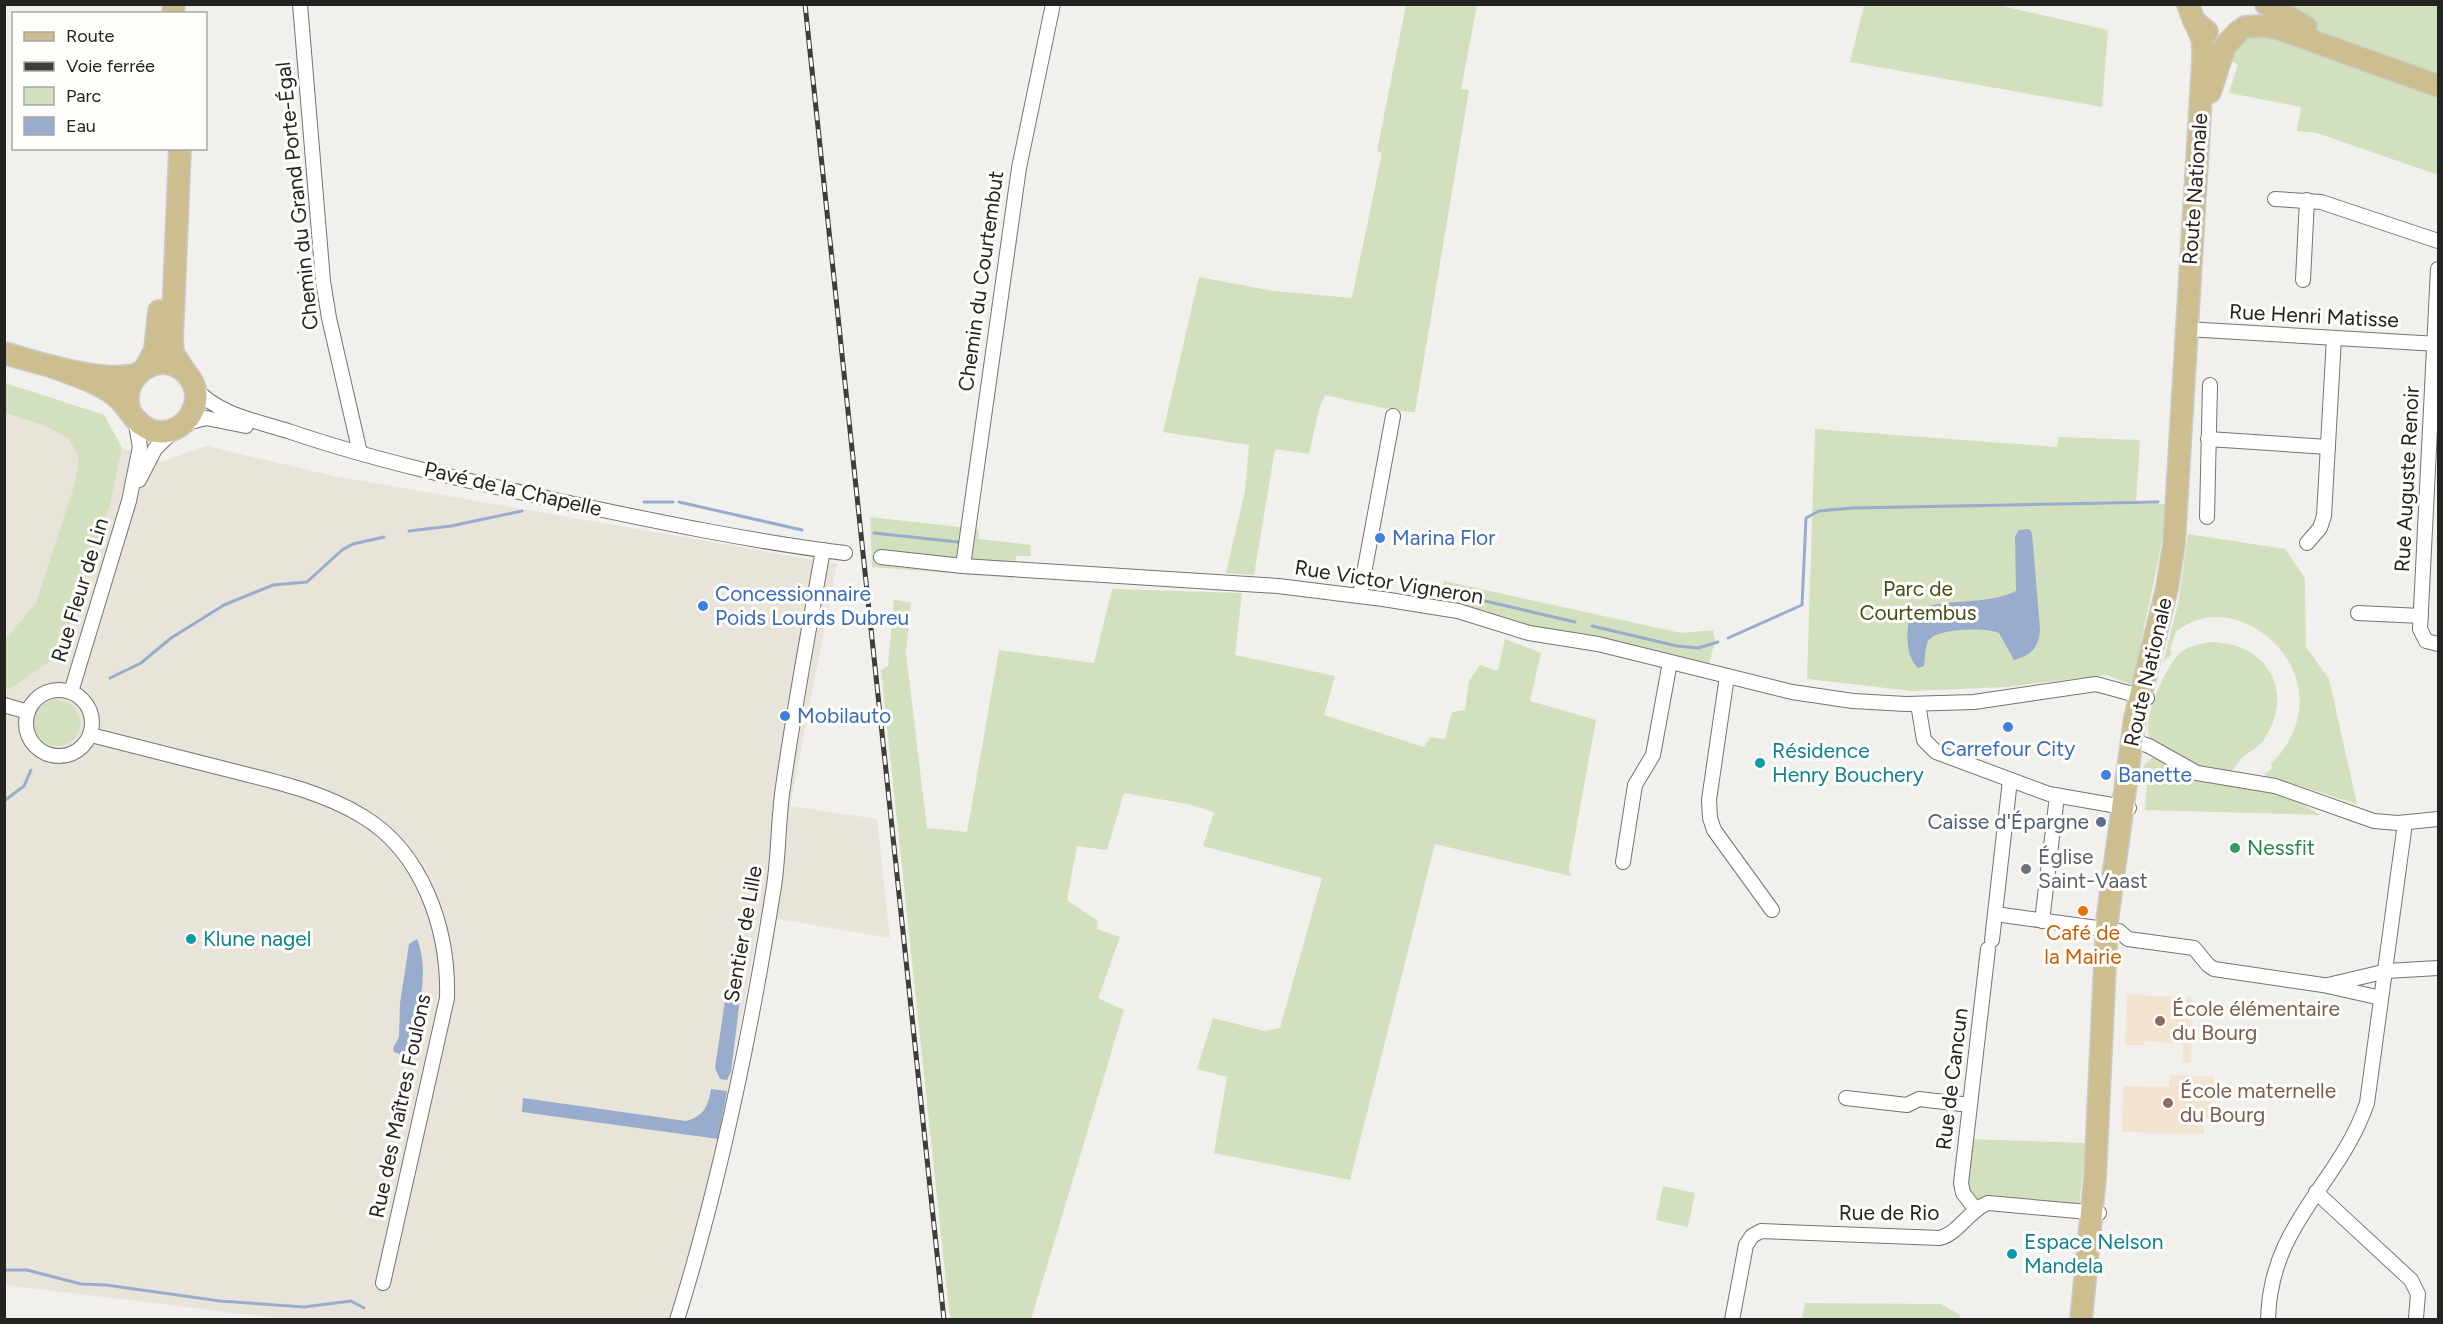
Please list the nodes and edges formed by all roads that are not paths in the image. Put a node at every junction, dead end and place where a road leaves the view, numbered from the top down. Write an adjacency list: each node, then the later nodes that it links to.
1 (300, 4): 30 (street, Chemin du Grand Porte-Égal)
2 (1053, 4): 37 (street, Chemin du Courtembut)
3 (2257, 4): 6 (main road, Route Nationale)
4 (2266, 4): 7 (main road)
5 (2187, 12): 6 (main road); 16 (main road, Route Nationale)
6 (2242, 29): 8 (main road); 16 (main road, Route Nationale)
7 (2439, 78)
8 (2439, 86)
9 (166, 150): 21 (main road)
10 (180, 150): 22 (main road)
11 (2276, 199): 12 (street)
12 (2307, 200): 13 (street); 15 (street)
13 (2439, 242)
14 (2439, 269): 18 (street, Rue Auguste Renoir)
15 (2303, 280)
16 (2191, 330): 17 (street, Rue Henri Matisse); 45 (main road, Route Nationale)
17 (2334, 338): 18 (street, Rue Henri Matisse); 29 (street)
18 (2437, 344): 40 (street, Rue Auguste Renoir)
19 (4, 353): 20 (main road, Pavé de la Chapelle)
20 (51, 366): 21 (main road, Pavé de la Chapelle); 24 (main road, Pavé de la Chapelle)
21 (142, 371): 22 (main road, Pavé de la Chapelle); 24 (main road)
22 (190, 381): 26 (main road); 28 (street, Pavé de la Chapelle)
23 (2210, 386): 27 (street)
24 (133, 415): 26 (main road, Pavé de la Chapelle); 31 (street, Rue Fleur de Lin)
25 (1393, 416): 38 (street)
26 (179, 427): 28 (street); 31 (street, Rue Fleur de Lin)
27 (2208, 439): 29 (street); 32 (street)
28 (318, 441): 30 (street, Pavé de la Chapelle)
29 (2328, 447): 33 (street)
30 (360, 453): 34 (street, Pavé de la Chapelle)
31 (129, 501): 44 (street, Rue Fleur de Lin)
32 (2207, 517)
33 (2307, 543)
34 (823, 550): 35 (street, Pavé de la Chapelle); 72 (street, Sentier de Lille)
35 (845, 553)
36 (880, 557): 37 (street, Rue Victor Vigneron)
37 (963, 566): 38 (street, Rue Victor Vigneron)
38 (1360, 596): 42 (street, Rue Victor Vigneron)
39 (2358, 613): 40 (street)
40 (2421, 616): 41 (street, Rue Auguste Renoir)
41 (2439, 644)
42 (1670, 662): 43 (street, Rue Victor Vigneron); 56 (street)
43 (1727, 676): 46 (street, Rue Victor Vigneron); 57 (street)
44 (71, 692): 48 (street); 49 (street)
45 (2144, 698): 46 (street, Rue Victor Vigneron); 50 (main road, Route Nationale)
46 (1918, 704): 51 (street)
47 (4, 705): 48 (street)
48 (28, 712): 49 (street)
49 (91, 735): 70 (street, Rue des Maîtres Foulons)
50 (2137, 742): 53 (main road, Route Nationale); 55 (street)
51 (2010, 780): 52 (street); 58 (street, Rue de Cancun)
52 (2057, 796): 53 (street); 59 (street)
53 (2128, 808): 60 (main road, Route Nationale)
54 (2439, 819): 55 (street)
55 (2405, 823): 62 (street)
56 (1623, 862)
57 (1772, 910)
58 (1995, 914): 59 (street); 66 (street, Rue de Cancun)
59 (2042, 921): 60 (street)
60 (2112, 930): 63 (street); 69 (main road, Route Nationale)
61 (2439, 968): 62 (street)
62 (2387, 971): 63 (street); 64 (street)
63 (2322, 985): 64 (street)
64 (2381, 998): 67 (street)
65 (1846, 1098): 66 (street)
66 (1970, 1105): 68 (street, Rue de Cancun)
67 (2316, 1192): 71 (street); 76 (street)
68 (1976, 1210): 69 (street); 73 (street, Rue de Rio)
69 (2097, 1213): 74 (main road, Route Nationale); 75 (main road, Route Nationale)
70 (383, 1283)
71 (2416, 1318)
72 (677, 1320)
73 (1732, 1320)
74 (2080, 1320)
75 (2093, 1320)
76 (2268, 1320)

